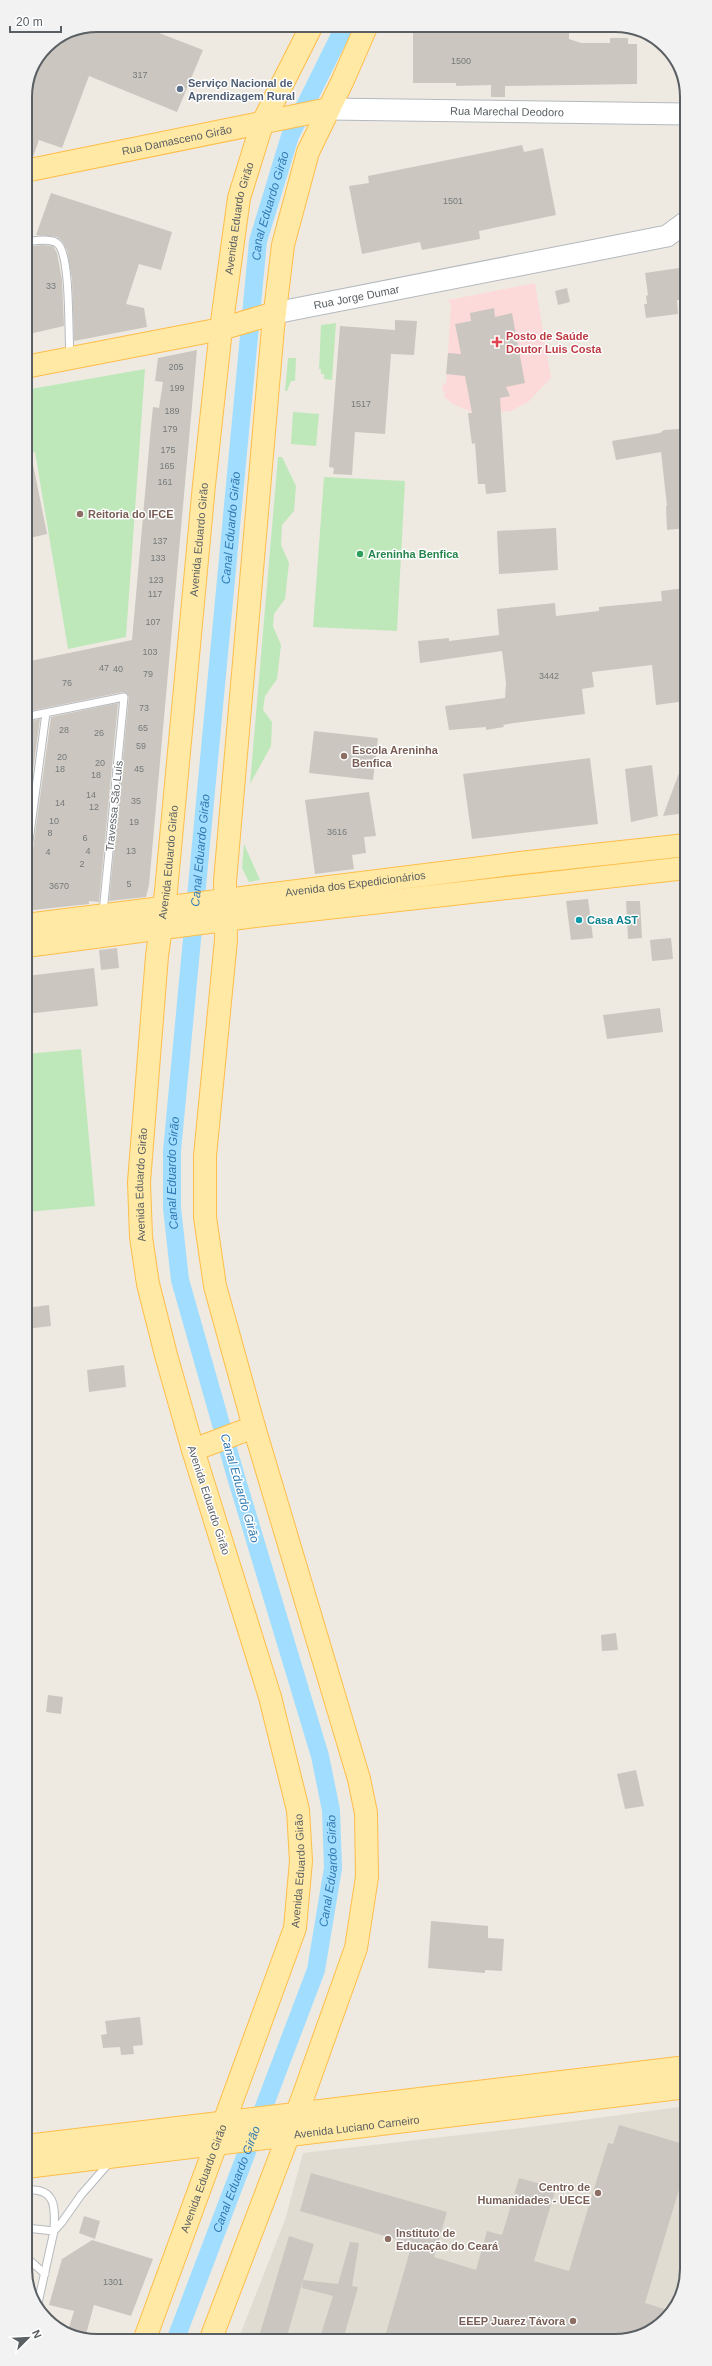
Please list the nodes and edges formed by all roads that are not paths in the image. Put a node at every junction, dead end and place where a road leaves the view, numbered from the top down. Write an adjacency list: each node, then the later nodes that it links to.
1 (308, 32): 5 (main road, Avenida Eduardo Girão)
2 (364, 32): 3 (main road, Avenida Eduardo Girão)
3 (329, 109): 4 (street, Rua Marechal Deodoro); 5 (main road, Rua Damasceno Girão); 9 (main road, Avenida Eduardo Girão)
4 (680, 114)
5 (262, 124): 6 (main road, Rua Damasceno Girão); 9 (main road, Avenida Eduardo Girão)
6 (32, 170)
7 (680, 226): 9 (street, Rua Jorge Dumar)
8 (32, 241): 10 (lane)
9 (249, 320): 10 (main road, Rua Jorge Dumar); 19 (main road, Avenida Eduardo Girão); 21 (main road, Avenida Eduardo Girão)
10 (70, 358): 11 (main road, Rua Jorge Dumar)
11 (32, 366)
12 (46, 713): 13 (lane); 14 (lane); 20 (lane, Travessa São Luís)
13 (32, 716)
14 (32, 818)
15 (680, 846): 16 (main road, Avenida dos Expedicionários)
16 (622, 853): 18 (main road); 19 (main road, Avenida dos Expedicionários)
17 (680, 869): 18 (main road, Avenida dos Expedicionários)
18 (623, 876): 19 (main road, Avenida dos Expedicionários)
19 (217, 912): 21 (main road, Avenida dos Expedicionários); 24 (main road, Avenida Eduardo Girão)
20 (103, 915): 21 (main road, Avenida dos Expedicionários); 22 (main road, Avenida dos Expedicionários)
21 (173, 917): 23 (main road, Avenida dos Expedicionários); 25 (main road, Avenida Eduardo Girão)
22 (32, 924)
23 (32, 945)
24 (249, 1429): 25 (main road); 29 (main road, Avenida Eduardo Girão)
25 (198, 1448): 28 (main road, Avenida Eduardo Girão)
26 (680, 2068): 29 (main road, Avenida Luciano Carneiro)
27 (680, 2087): 29 (main road, Avenida Luciano Carneiro)
28 (232, 2121): 29 (main road, Avenida Luciano Carneiro); 30 (main road, Avenida Eduardo Girão); 31 (main road, Avenida Luciano Carneiro)
29 (284, 2126): 30 (main road, Avenida Luciano Carneiro); 41 (main road, Avenida Eduardo Girão)
30 (224, 2144): 32 (main road, Avenida Luciano Carneiro); 40 (main road, Avenida Eduardo Girão)
31 (32, 2145)
32 (113, 2157): 33 (main road, Avenida Luciano Carneiro); 36 (lane)
33 (32, 2167)
34 (32, 2190): 36 (lane)
35 (32, 2229): 36 (lane)
36 (54, 2231): 38 (lane)
37 (32, 2262): 38 (lane)
38 (45, 2274): 39 (lane)
39 (39, 2299)
40 (147, 2334)
41 (212, 2334)

